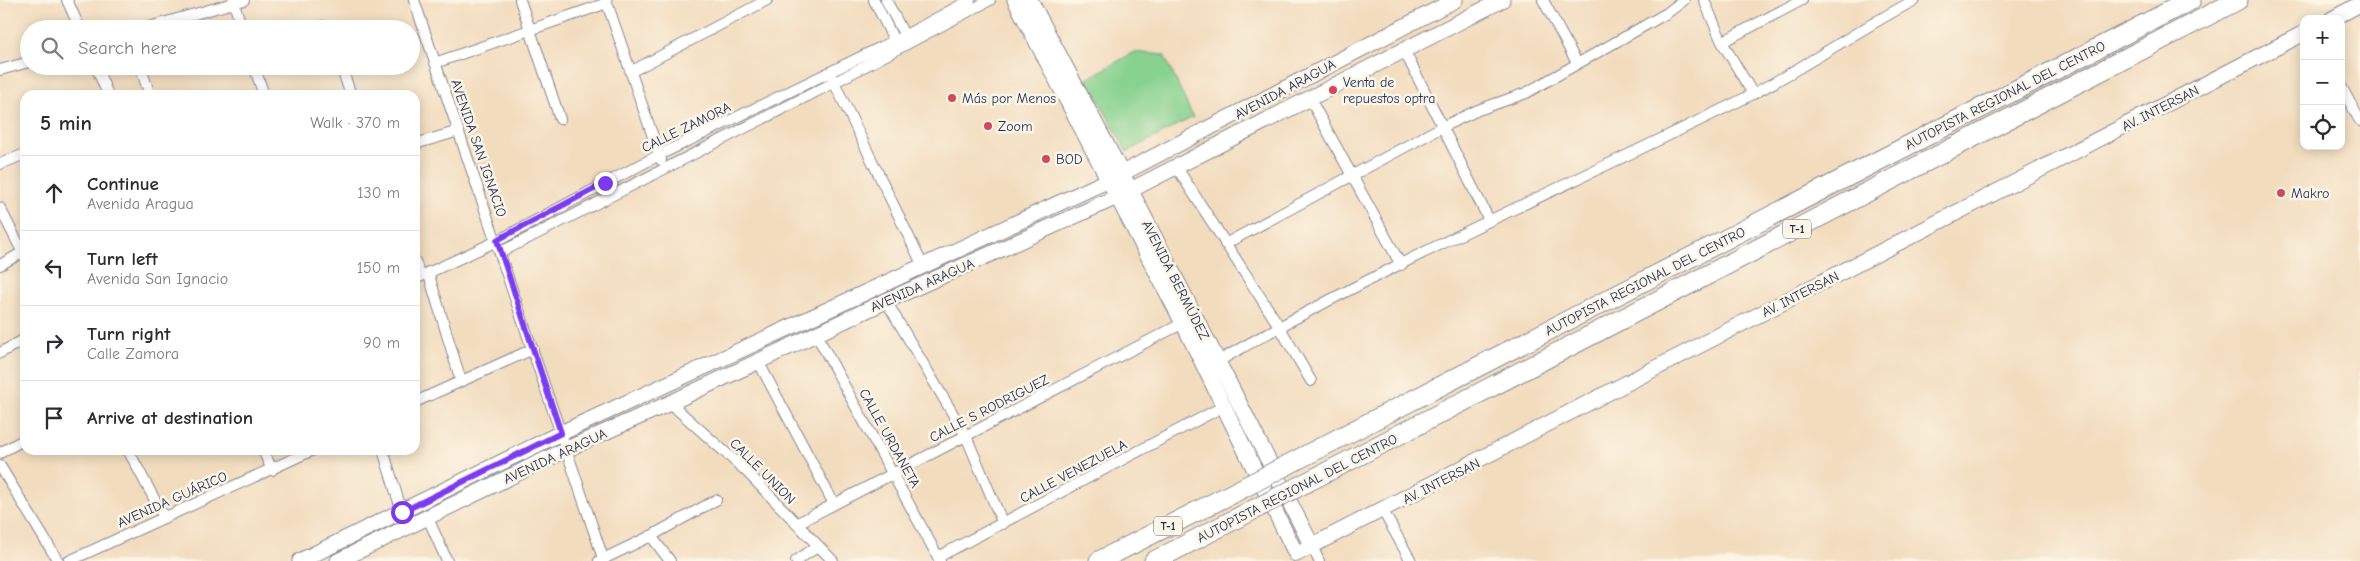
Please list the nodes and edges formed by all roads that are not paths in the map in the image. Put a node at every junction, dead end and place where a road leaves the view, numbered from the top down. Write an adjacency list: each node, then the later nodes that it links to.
1 (67, 0): 24 (street)
2 (414, 0): 33 (street, AVENIDA SAN IGNACIO)
3 (520, 0): 27 (street)
4 (767, 0): 37 (street)
5 (874, 0): 31 (street)
6 (886, 0): 29 (street)
7 (970, 0): 29 (street, CALLE ZAMORA)
8 (990, 0): 29 (street, CALLE ZAMORA)
9 (1014, 0): 62 (street, AVENIDA BERMÚDEZ)
10 (1030, 0): 62 (street, AVENIDA BERMÚDEZ)
11 (1455, 0): 62 (street, AVENIDA ARAGUA)
12 (1502, 0): 32 (street, AVENIDA ARAGUA)
13 (1543, 0): 34 (street)
14 (1684, 0): 34 (street)
15 (1704, 0): 30 (street)
16 (1802, 0): 30 (street)
17 (1915, 0): 49 (street)
18 (2191, 0): 123 (highway, AUTOPISTA REGIONAL DEL CENTRO / T-1, bridge)
19 (2238, 0): 124 (highway, AUTOPISTA REGIONAL DEL CENTRO / T-1, bridge)
20 (237, 1): 25 (street); 26 (street)
21 (607, 1): 27 (street); 37 (street)
22 (2360, 4): 23 (street)
23 (2339, 15)
24 (76, 20)
25 (173, 20)
26 (240, 20)
27 (530, 31): 33 (street); 51 (street)
28 (2300, 35): 103 (street, AV. INTERSAN)
29 (906, 40): 31 (street, CALLE ZAMORA)
30 (1722, 42): 49 (street)
31 (896, 45): 38 (street, CALLE ZAMORA); 43 (street, CALLE ZAMORA)
32 (1404, 50): 50 (street, AVENIDA ARAGUA); 53 (street)
33 (435, 63): 54 (street, AVENIDA SAN IGNACIO)
34 (1576, 63): 53 (street)
35 (20, 64): 36 (street)
36 (0, 70)
37 (632, 71): 56 (street)
38 (830, 72): 43 (street); 56 (street, CALLE ZAMORA)
39 (100, 75): 44 (street)
40 (143, 75): 45 (street)
41 (256, 75): 46 (street)
42 (344, 75): 47 (street)
43 (835, 82): 60 (street, CALLE ZAMORA); 73 (street)
44 (106, 90)
45 (148, 90)
46 (259, 90)
47 (349, 90)
48 (2345, 93): 52 (street)
49 (1752, 94): 65 (street)
50 (1310, 99): 59 (street, AVENIDA ARAGUA); 61 (street)
51 (560, 119)
52 (2360, 121)
53 (1442, 127): 61 (street); 65 (street)
54 (458, 131): 55 (street); 66 (street, AVENIDA SAN IGNACIO)
55 (420, 142)
56 (659, 154): 60 (street); 66 (street, CALLE ZAMORA)
57 (20, 156): 58 (street)
58 (0, 164)
59 (1177, 168): 63 (street, AVENIDA ARAGUA); 67 (street)
60 (665, 169): 69 (street, CALLE ZAMORA)
61 (1352, 175): 67 (street); 72 (street)
62 (1115, 176): 63 (street, AVENIDA BERMÚDEZ); 73 (street, AVENIDA ARAGUA)
63 (1124, 194): 75 (street, AVENIDA ARAGUA); 76 (street, AVENIDA BERMÚDEZ)
64 (0, 208): 68 (street)
65 (1489, 220): 72 (street)
66 (497, 240): 69 (street, AVENIDA SAN IGNACIO); 74 (street, CALLE ZAMORA)
67 (1225, 244): 77 (street)
68 (20, 246)
69 (501, 252): 80 (street, AVENIDA SAN IGNACIO)
70 (20, 255): 71 (street)
71 (0, 265)
72 (1401, 265): 77 (street)
73 (923, 266): 89 (street, AVENIDA ARAGUA)
74 (421, 276): 84 (street)
75 (886, 300): 78 (street, AVENIDA ARAGUA); 90 (street)
76 (1189, 320): 83 (street, AVENIDA BERMÚDEZ); 88 (street, AVENIDA BERMÚDEZ); 90 (street, CALLE S RODRIGUEZ)
77 (1279, 326): 83 (street); 85 (street)
78 (816, 334): 82 (street, AVENIDA ARAGUA); 100 (street, CALLE URDANETA)
79 (20, 342): 81 (street)
80 (534, 349): 84 (street); 89 (street, AVENIDA SAN IGNACIO)
81 (0, 353)
82 (758, 361): 87 (street, AVENIDA ARAGUA); 102 (street)
83 (1216, 362): 111 (street, AVENIDA BERMÚDEZ)
84 (461, 381): 86 (street)
85 (1311, 381)
86 (420, 400)
87 (670, 403): 92 (street, AVENIDA ARAGUA); 107 (street, CALLE UNION)
88 (1224, 406): 108 (street, CALLE VENEZUELA); 112 (street, AVENIDA BERMÚDEZ)
89 (561, 433): 92 (street, AVENIDA SAN IGNACIO); 104 (street, AVENIDA ARAGUA)
90 (966, 436): 100 (street, CALLE S RODRIGUEZ); 108 (street)
91 (20, 442): 93 (street)
92 (567, 449): 106 (street, AVENIDA ARAGUA); 114 (street, AVENIDA SAN IGNACIO)
93 (0, 452)
94 (131, 455): 105 (street)
95 (265, 455): 99 (street)
96 (303, 455): 99 (street, AVENIDA GUÁRICO)
97 (385, 455): 104 (street)
98 (0, 466): 115 (street)
99 (272, 470): 105 (street, AVENIDA GUÁRICO)
100 (894, 473): 102 (street, CALLE S RODRIGUEZ); 113 (street, CALLE URDANETA)
101 (716, 500): 109 (street)
102 (834, 504): 107 (street, CALLE S RODRIGUEZ)
103 (1383, 511): 111 (street, AV. INTERSAN); 126 (street)
104 (402, 512): 117 (street, AVENIDA ARAGUA)
105 (164, 518): 116 (street, AVENIDA GUÁRICO)
106 (428, 518): 118 (street, AVENIDA ARAGUA); 119 (street)
107 (796, 524): 110 (street, CALLE UNION)
108 (1003, 524): 113 (street, CALLE VENEZUELA)
109 (651, 536): 114 (street); 120 (street)
110 (818, 546): 121 (street); 122 (street, CALLE UNION)
111 (1312, 546): 112 (street, AV. INTERSAN); 125 (street, AVENIDA BERMÚDEZ)
112 (1298, 558)
113 (939, 559)
114 (602, 560)
115 (58, 561)
116 (69, 561)
117 (300, 561)
118 (338, 561)
119 (447, 561)
120 (670, 561)
121 (796, 561)
122 (833, 561)
123 (1100, 561)
124 (1154, 561)
125 (1319, 561)
126 (1412, 561)

